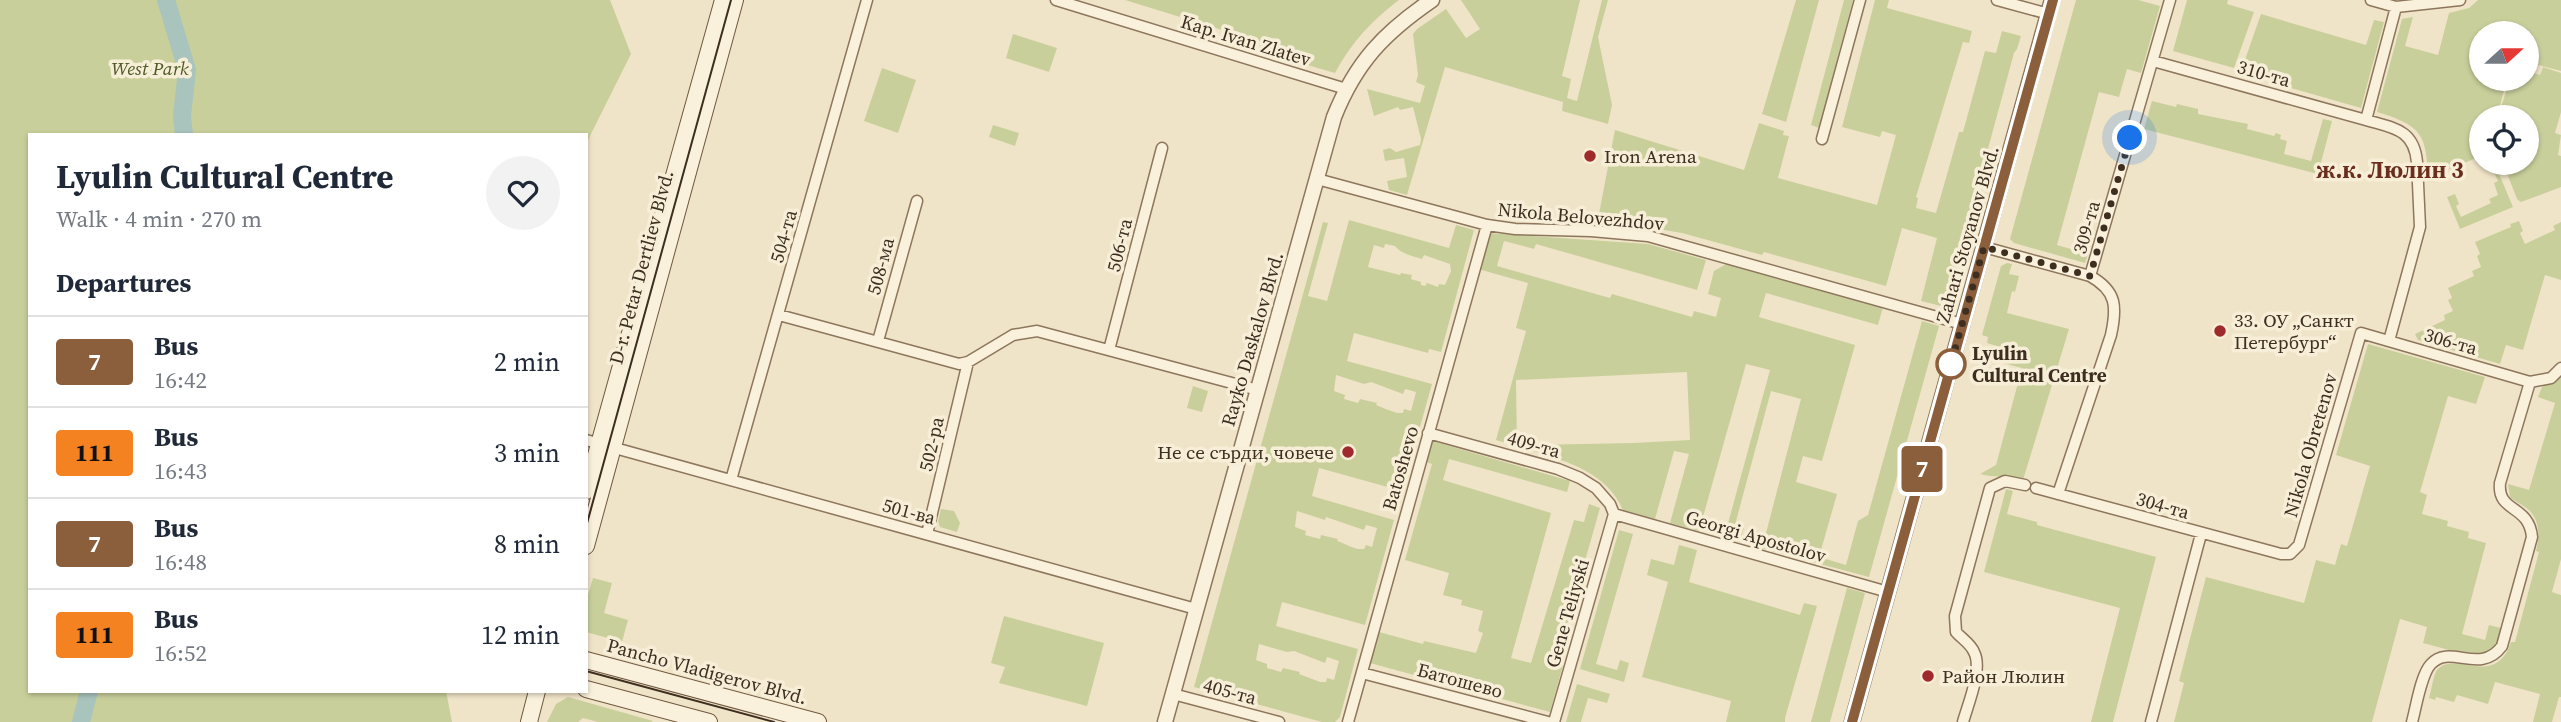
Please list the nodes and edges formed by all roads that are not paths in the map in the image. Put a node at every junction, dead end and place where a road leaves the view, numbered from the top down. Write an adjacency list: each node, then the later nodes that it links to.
1 (723, 0): 35 (main road, D-r. Petar Dertliev Blvd.)
2 (735, 0): 35 (main road, D-r. Petar Dertliev Blvd.)
3 (867, 0): 24 (street, 504-та)
4 (1056, 0): 11 (street, Kap. Ivan Zlatev)
5 (1432, 0): 15 (street, Rayko Daskalov Blvd.)
6 (1860, 0): 17 (street)
7 (1997, 0): 12 (street)
8 (2170, 0): 14 (street, 309-та)
9 (2371, 0): 13 (street)
10 (2460, 0): 13 (street)
11 (1074, 3): 15 (street, Kap. Ivan Zlatev)
12 (2051, 7): 22 (street, Zahari Stoyanov Blvd.)
13 (2396, 7): 16 (street)
14 (2153, 61): 16 (street, 310-та); 23 (street, 309-та)
15 (1346, 89): 19 (street, Rayko Daskalov Blvd.)
16 (2366, 120): 28 (street)
17 (1822, 139)
18 (1162, 148): 29 (street, 506-та)
19 (1317, 179): 21 (street, Nikola Belovezhdov); 33 (street, Rayko Daskalov Blvd.)
20 (917, 201): 27 (street, 508-ма)
21 (1487, 225): 25 (street, Nikola Belovezhdov); 34 (street, Batoshevo)
22 (1984, 247): 23 (street); 25 (street, Zahari Stoyanov Blvd.)
23 (2090, 276): 38 (street, 309-та)
24 (779, 315): 27 (street); 36 (street, 504-та)
25 (1962, 324): 44 (street, Zahari Stoyanov Blvd.)
26 (2361, 333): 28 (street, 306-та); 43 (street, Nikola Obretenov)
27 (878, 341): 30 (street)
28 (2389, 341): 32 (street, 306-та)
29 (1109, 350): 30 (street); 33 (street)
30 (968, 362): 41 (street, 502-ра)
31 (2561, 368): 32 (street)
32 (2530, 382): 62 (street)
33 (1258, 390): 45 (street, Rayko Daskalov Blvd.)
34 (1428, 433): 39 (street, 409-та); 47 (street, Batoshevo)
35 (600, 444): 36 (street, 501-ва); 37 (main road, D-r. Petar Dertliev Blvd.); 40 (main road, D-r. Petar Dertliev Blvd.)
36 (732, 480): 41 (street, 501-ва)
37 (588, 484)
38 (2058, 494): 42 (street, 304-та); 60 (street, 304-та)
39 (1614, 514): 44 (street, Georgi Apostolov); 58 (street, Gene Teliyski)
40 (588, 531)
41 (927, 534): 45 (street, 501-ва)
42 (2201, 534): 43 (street, 304-та); 61 (street)
43 (2281, 554)
44 (1888, 592): 59 (street, Zahari Stoyanov Blvd.)
45 (1196, 609): 50 (street, Rayko Daskalov Blvd.)
46 (588, 661): 53 (main road, Pancho Vladigerov Blvd.)
47 (1362, 673): 56 (street, Batoshevo); 57 (street, Батошево)
48 (588, 690): 52 (main road)
49 (536, 693): 51 (main road)
50 (1173, 694): 54 (street, Rayko Daskalov Blvd.); 55 (street, 405-та)
51 (529, 722)
52 (709, 722)
53 (818, 722)
54 (1165, 722)
55 (1279, 722)
56 (1348, 722)
57 (1548, 722)
58 (1554, 722)
59 (1852, 722)
60 (1963, 722)
61 (2151, 722)
62 (2412, 722)

